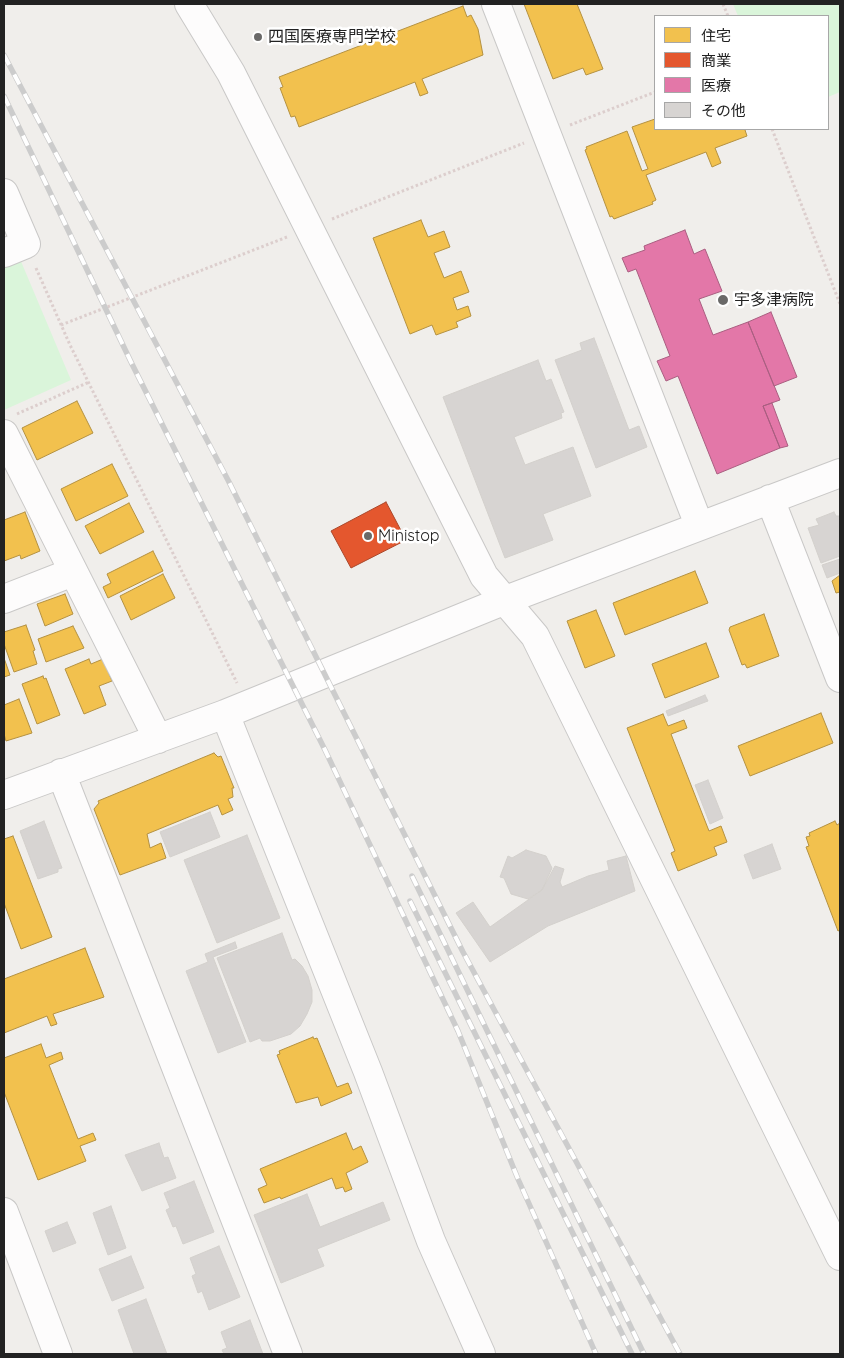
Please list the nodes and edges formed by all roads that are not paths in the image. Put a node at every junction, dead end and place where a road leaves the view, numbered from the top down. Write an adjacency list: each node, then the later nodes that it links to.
1 (189, 4): 11 (street)
2 (496, 4): 8 (street)
3 (4, 193): 4 (street)
4 (15, 248)
5 (8, 425): 9 (street)
6 (840, 473): 7 (street)
7 (770, 500): 8 (street); 12 (street)
8 (699, 525): 11 (street)
9 (73, 572): 10 (street); 14 (street)
10 (4, 599)
11 (503, 601): 13 (street); 18 (street)
12 (840, 678)
13 (225, 714): 14 (street); 21 (street)
14 (158, 739): 15 (street)
15 (61, 773): 16 (street); 20 (street)
16 (4, 795)
17 (4, 1212): 19 (street)
18 (840, 1256)
19 (58, 1354)
20 (288, 1354)
21 (481, 1354)

